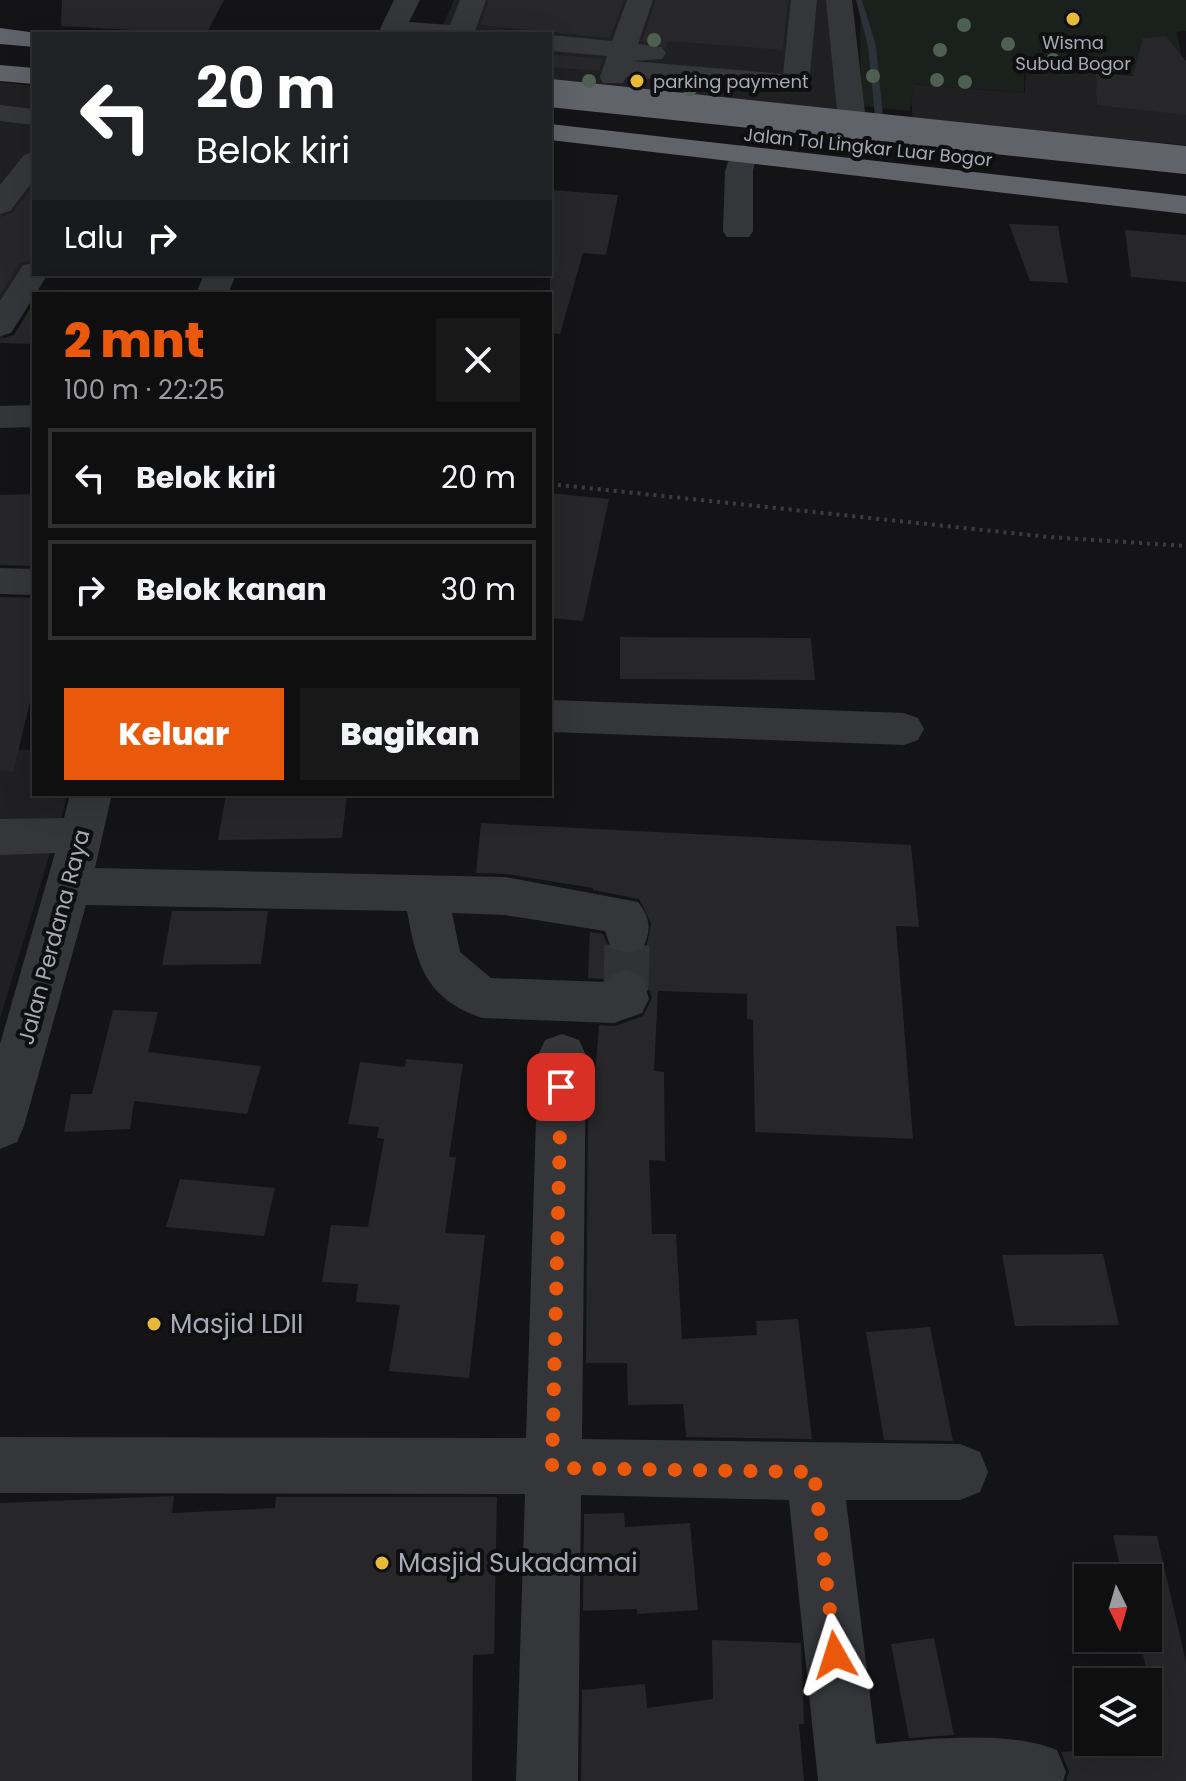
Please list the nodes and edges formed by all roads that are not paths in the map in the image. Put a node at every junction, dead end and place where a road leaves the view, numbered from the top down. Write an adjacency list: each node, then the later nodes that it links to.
1 (407, 0): 6 (street)
2 (473, 0): 8 (street)
3 (640, 0): 14 (street)
4 (804, 0): 16 (street)
5 (839, 0): 25 (street)
6 (392, 31): 7 (street)
7 (415, 32)
8 (461, 32)
9 (0, 38): 10 (highway)
10 (32, 42)
11 (552, 43): 14 (street)
12 (0, 56): 13 (highway)
13 (32, 59)
14 (619, 59): 16 (street); 20 (street)
15 (0, 73): 17 (highway)
16 (797, 74): 24 (street)
17 (32, 76)
18 (552, 96): 20 (highway)
19 (552, 96): 28 (highway, Jalan Tol Lingkar Luar Bogor, bridge)
20 (604, 103): 24 (highway)
21 (0, 113): 23 (street)
22 (552, 113): 30 (highway, Jalan Tol Lingkar Luar Bogor)
23 (32, 117)
24 (785, 123): 25 (highway)
25 (853, 130): 28 (highway)
26 (552, 132): 27 (highway)
27 (743, 154): 32 (highway); 33 (street)
28 (1186, 162)
29 (32, 164): 31 (street)
30 (1186, 181)
31 (0, 205)
32 (1186, 205)
33 (738, 231)
34 (26, 267): 35 (street)
35 (0, 326)
36 (32, 416): 37 (street)
37 (0, 417)
38 (0, 559): 39 (street)
39 (32, 559)
40 (0, 581): 41 (street)
41 (32, 582)
42 (552, 716): 43 (street)
43 (904, 729)
44 (86, 814): 45 (street); 46 (street, Jalan Perdana Raya)
45 (0, 837)
46 (69, 886): 47 (street); 50 (street, Jalan Perdana Raya)
47 (426, 893): 48 (street); 49 (street)
48 (627, 934)
49 (626, 990)
50 (14, 1039): 52 (street, Jalan Perdana Raya)
51 (562, 1055): 54 (street)
52 (0, 1126)
53 (0, 1465): 54 (street)
54 (552, 1468): 55 (street); 59 (street)
55 (814, 1472): 56 (street); 58 (street)
56 (960, 1472)
57 (1035, 1772): 58 (street)
58 (849, 1779)
59 (547, 1781)

